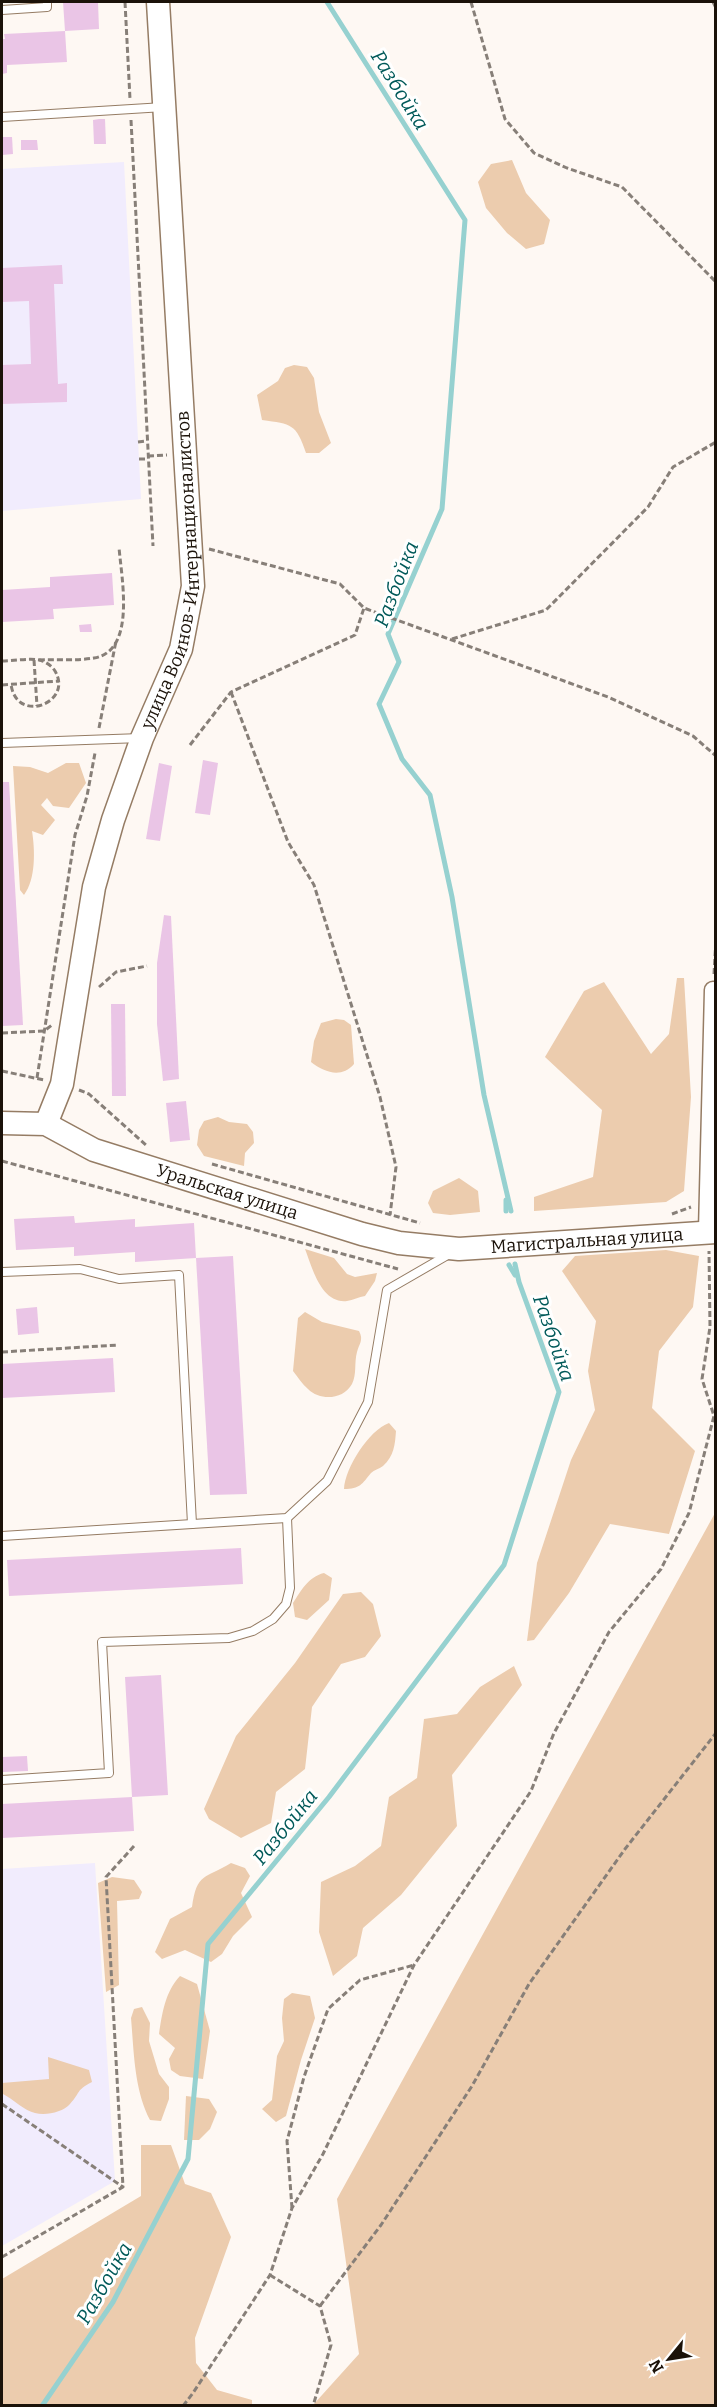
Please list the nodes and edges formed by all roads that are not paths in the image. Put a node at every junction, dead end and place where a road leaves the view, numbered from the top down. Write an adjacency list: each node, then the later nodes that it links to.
1 (47, 2): 3 (lane)
2 (158, 2): 4 (street, улица Воинов-Интернационалистов)
3 (2, 10)
4 (164, 107): 5 (lane); 6 (street, улица Воинов-Интернационалистов)
5 (2, 117)
6 (142, 738): 7 (lane); 10 (street, улица Воинов-Интернационалистов)
7 (2, 743)
8 (713, 990): 11 (street)
9 (2, 1123): 10 (street, Уральская улица)
10 (46, 1124): 12 (street, Уральская улица)
11 (711, 1231): 12 (street, Магистральная улица)
12 (459, 1248): 14 (lane)
13 (2, 1272): 15 (lane)
14 (286, 1518): 15 (lane); 17 (lane)
15 (192, 1524): 16 (lane)
16 (2, 1536)
17 (2, 1780)

